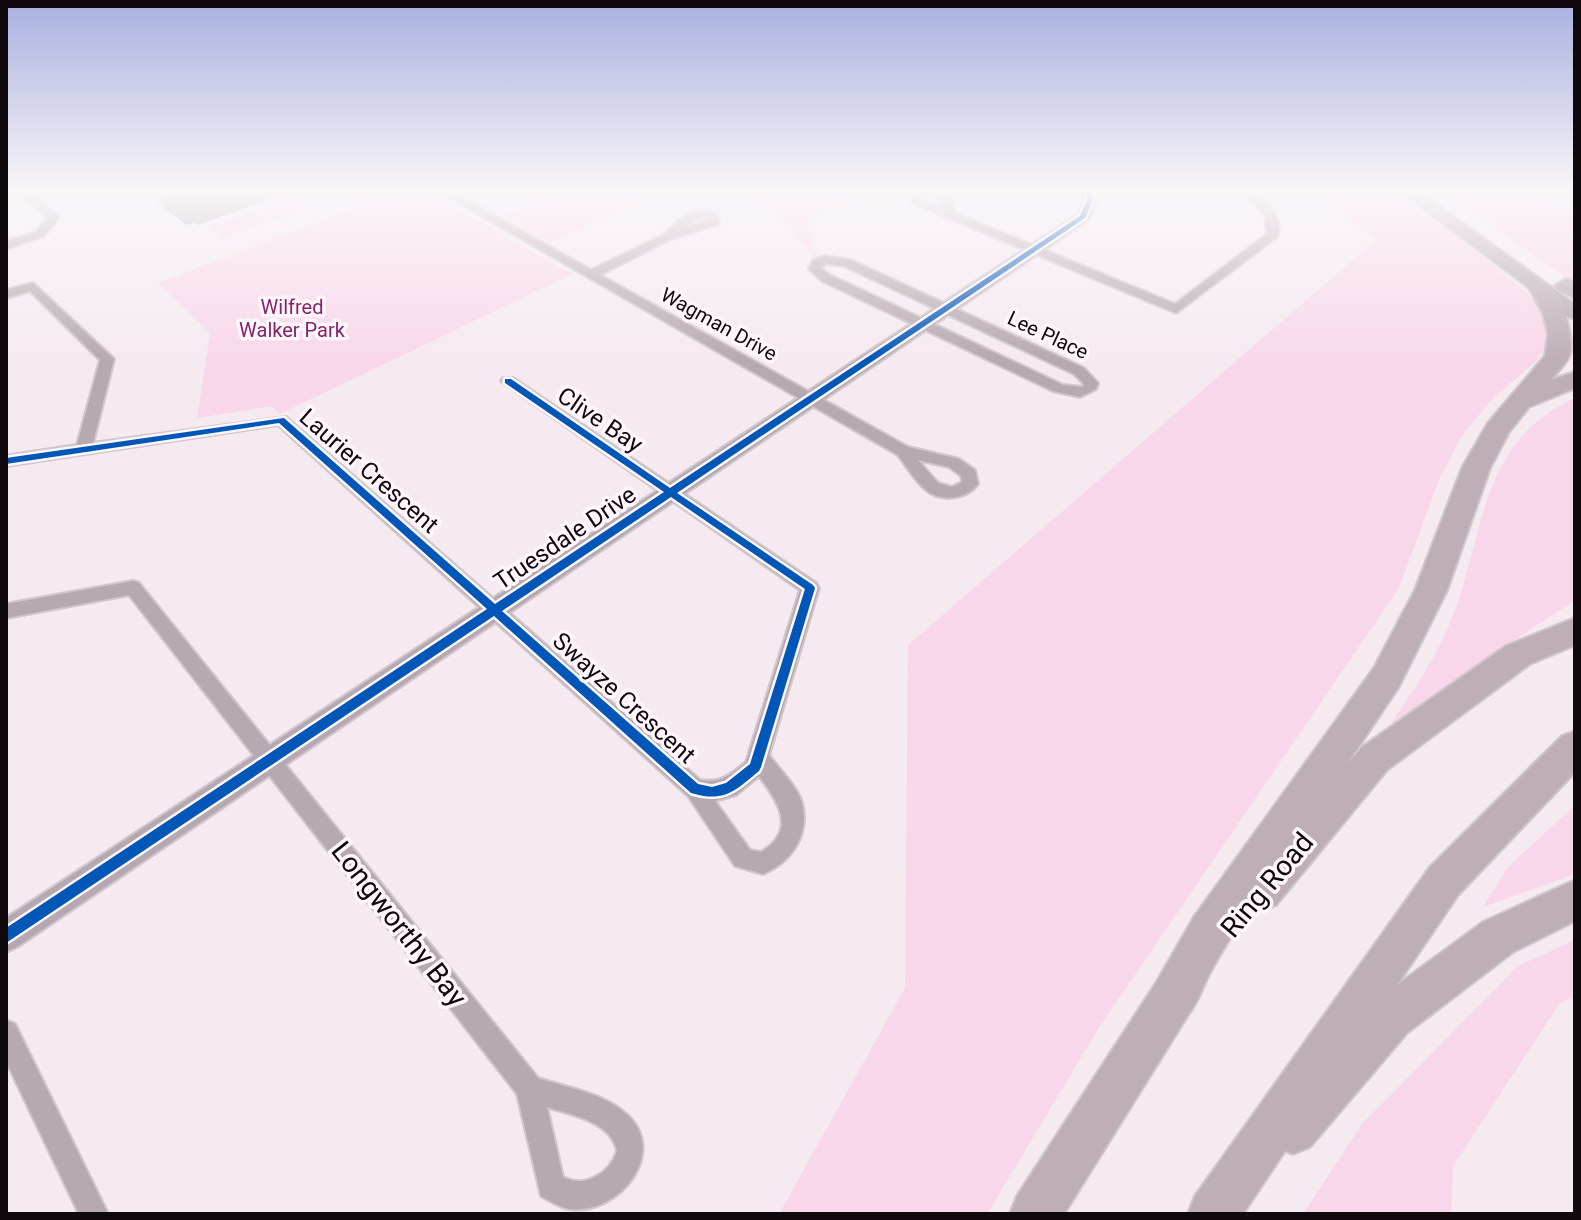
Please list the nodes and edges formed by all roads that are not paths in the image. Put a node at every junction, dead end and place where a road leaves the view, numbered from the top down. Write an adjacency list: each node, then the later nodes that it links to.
1 (543, 247): 9 (street, Wagman Drive)
2 (647, 247): 9 (street)
3 (1029, 247): 8 (street)
4 (1037, 247): 8 (street, Truesdale Drive)
5 (1257, 247): 8 (street)
6 (1484, 247): 10 (main road)
7 (1512, 247): 11 (main road)
8 (1034, 249): 13 (street, Truesdale Drive)
9 (590, 275): 18 (street, Wagman Drive)
10 (1540, 288): 14 (main road); 19 (highway)
11 (1572, 290)
12 (6, 294): 20 (street)
13 (945, 310): 15 (street, Truesdale Drive); 15 (street); 15 (street, Lee Place)
14 (1575, 313)
15 (924, 324): 18 (street, Truesdale Drive)
16 (1575, 379): 19 (highway)
17 (508, 381): 23 (street, Clive Bay)
18 (809, 399): 21 (street, Wagman Drive); 23 (street, Truesdale Drive)
19 (1518, 402): 33 (highway)
20 (84, 449): 22 (street, Laurier Crescent); 24 (street, Laurier Crescent)
21 (903, 451)
22 (6, 461)
23 (670, 492): 24 (street, Truesdale Drive); 28 (street, Swayze Crescent)
24 (495, 609): 29 (street, Truesdale Drive); 30 (street, Swayze Crescent)
25 (6, 611): 29 (street, Longworthy Bay)
26 (1575, 631): 33 (highway, Ring Road)
27 (1575, 747): 38 (highway)
28 (758, 757): 30 (street, Swayze Crescent); 30 (street, Swayze Crescent)
29 (269, 759): 32 (street, Truesdale Drive); 35 (street, Longworthy Bay)
30 (695, 789)
31 (1575, 900): 39 (highway)
32 (6, 936)
33 (1172, 999): 37 (highway, Ring Road)
34 (6, 1033): 36 (street)
35 (529, 1088): 35 (street, Longworthy Bay)
36 (94, 1214)
37 (1035, 1214)
38 (1213, 1214)
39 (1220, 1214)

